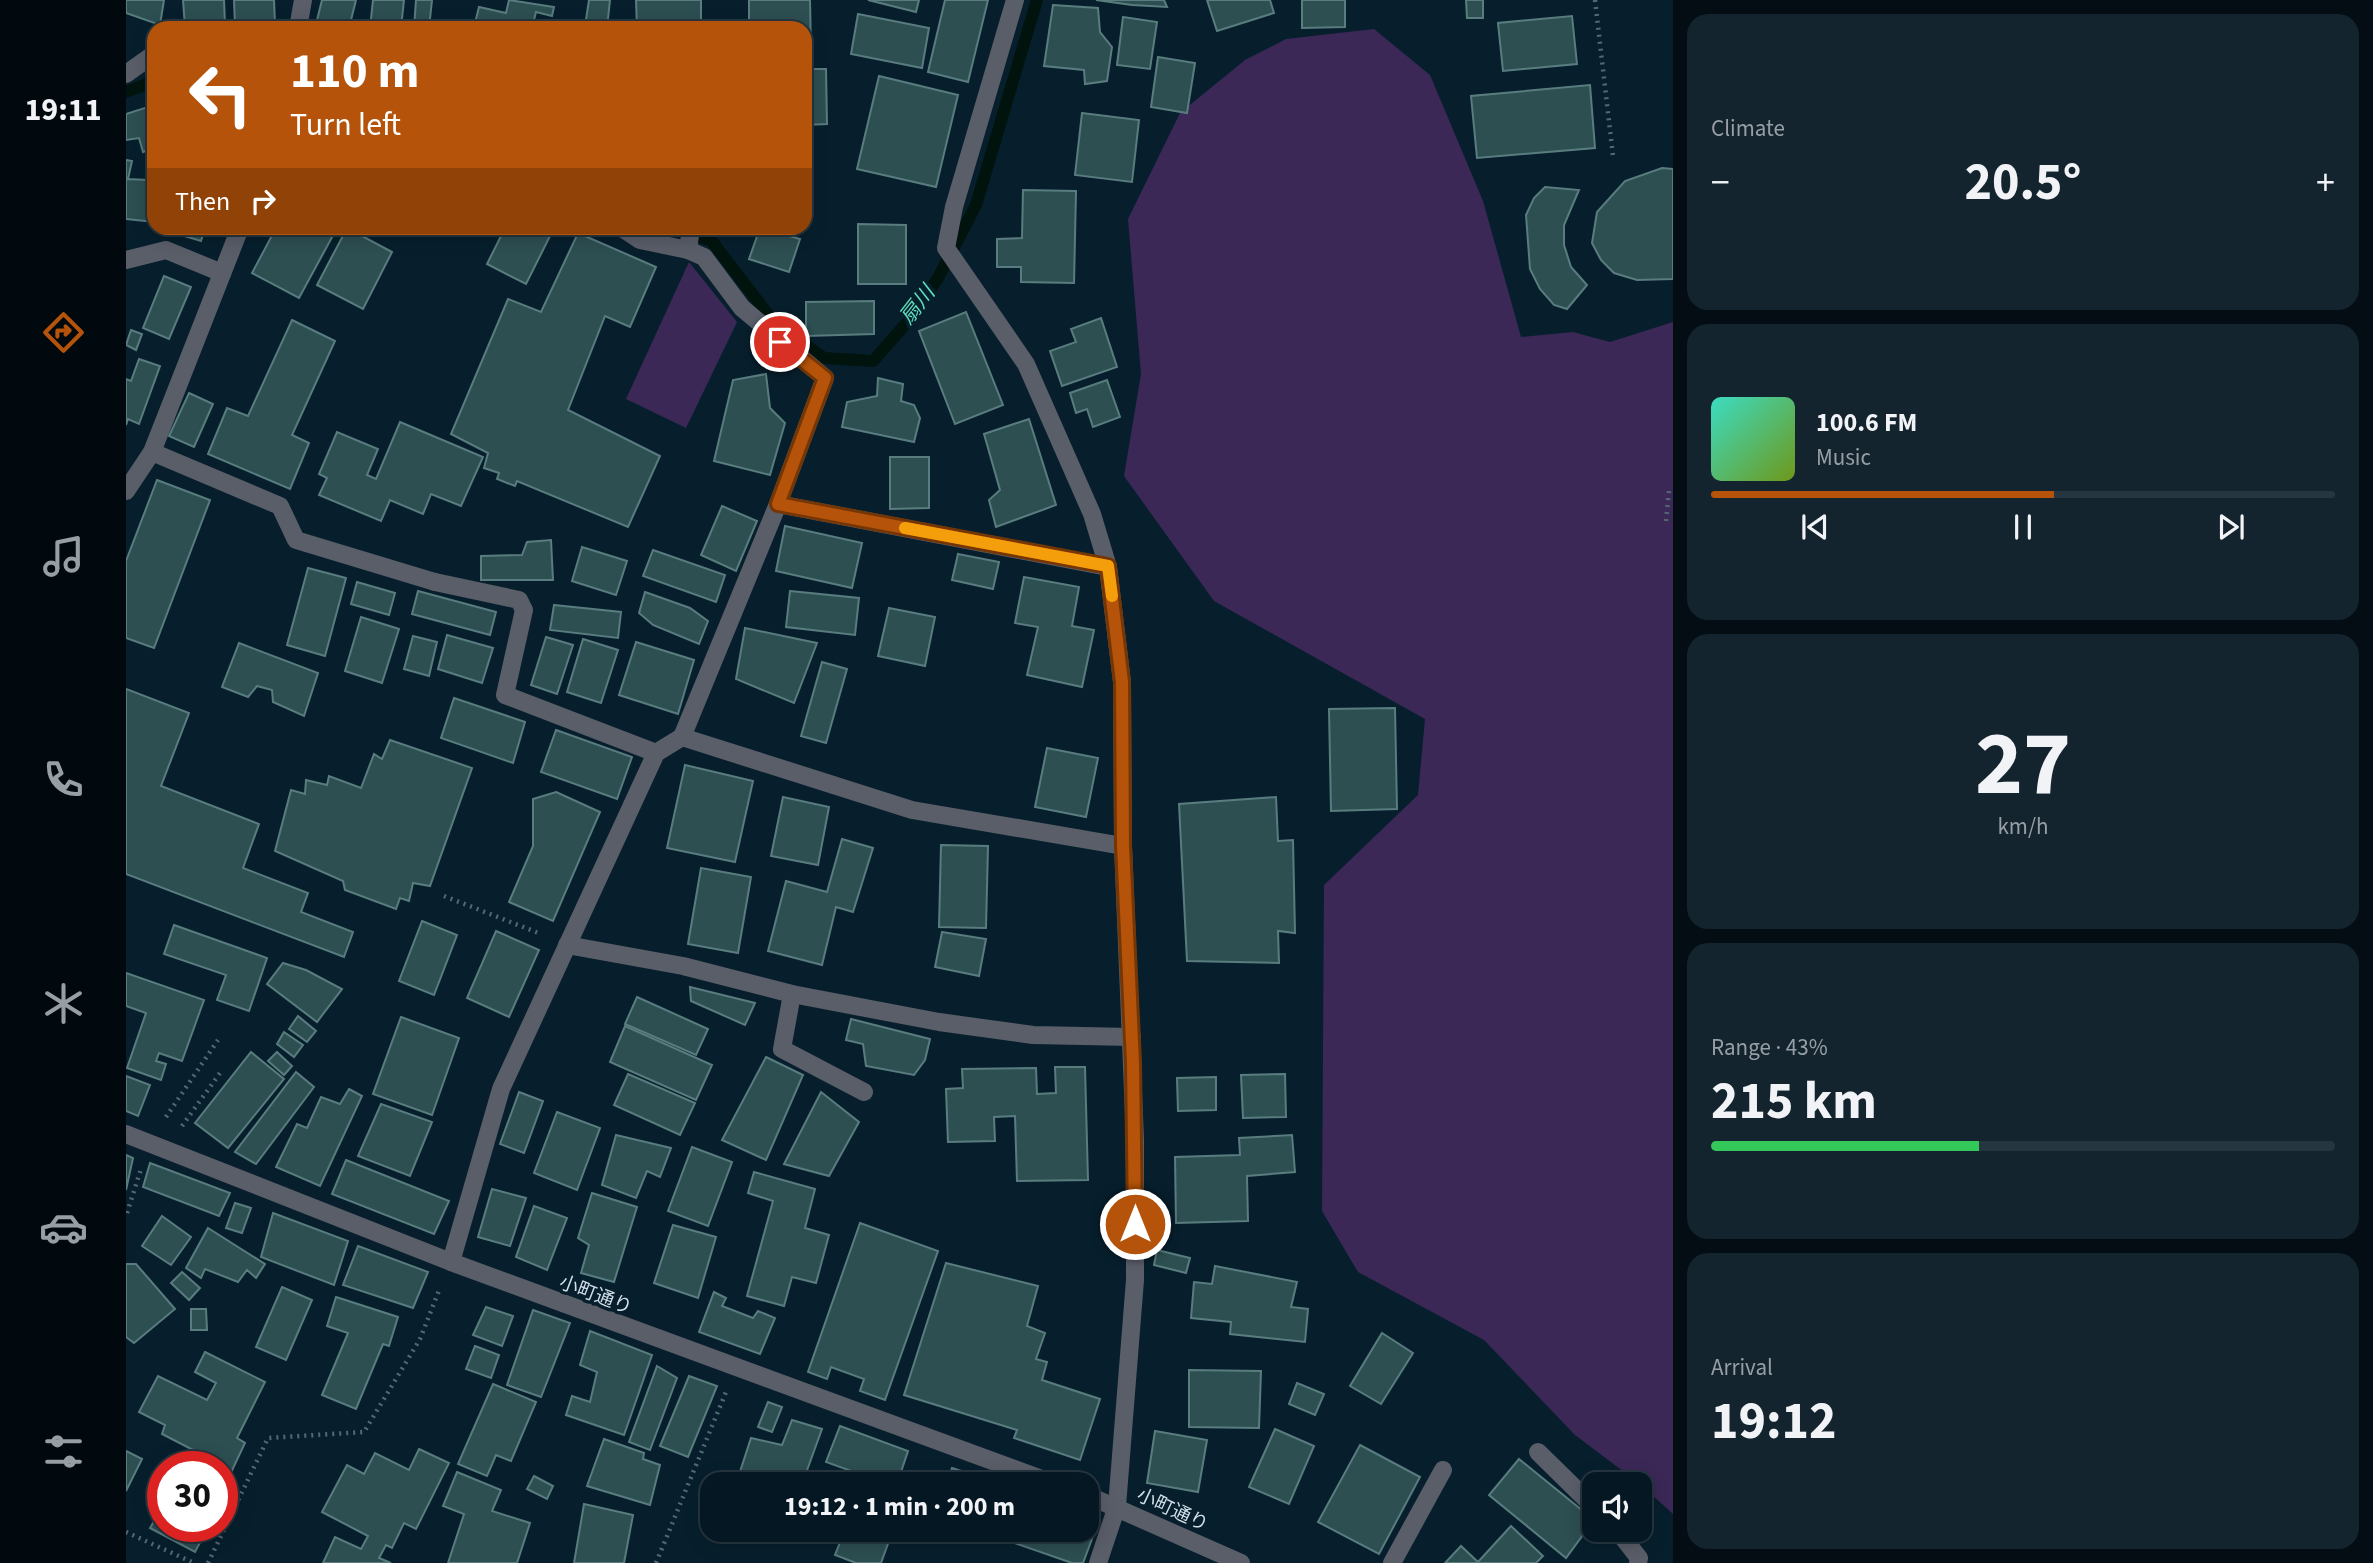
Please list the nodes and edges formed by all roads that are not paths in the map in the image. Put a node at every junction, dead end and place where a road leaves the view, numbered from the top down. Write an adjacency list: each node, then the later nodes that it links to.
1 (303, 0): 3 (street)
2 (1015, 0): 15 (street)
3 (299, 21)
4 (147, 59): 5 (street)
5 (126, 74)
6 (237, 235): 11 (street)
7 (632, 235): 9 (street)
8 (690, 235): 9 (street)
9 (688, 250): 14 (street)
10 (126, 260): 11 (street)
11 (222, 273): 12 (street)
12 (152, 452): 13 (street); 17 (street)
13 (129, 481)
14 (778, 504): 15 (street); 16 (street)
15 (1108, 566): 18 (street)
16 (682, 737): 17 (street); 18 (street)
17 (656, 753): 19 (street)
18 (1123, 846): 21 (street)
19 (567, 945): 20 (street); 24 (street)
20 (792, 994): 21 (street); 22 (street)
21 (1132, 1037): 30 (street)
22 (864, 1092)
23 (126, 1134): 24 (street, 小町通り)
24 (451, 1262): 27 (street, 小町通り)
25 (1538, 1452): 28 (street)
26 (1443, 1470): 34 (street)
27 (1022, 1472)
28 (1582, 1495)
29 (1099, 1499): 30 (street, 小町通り)
30 (1117, 1506): 32 (street); 33 (street, 小町通り)
31 (1626, 1542): 35 (street)
32 (1098, 1563)
33 (1241, 1563)
34 (1392, 1563)
35 (1638, 1563)

